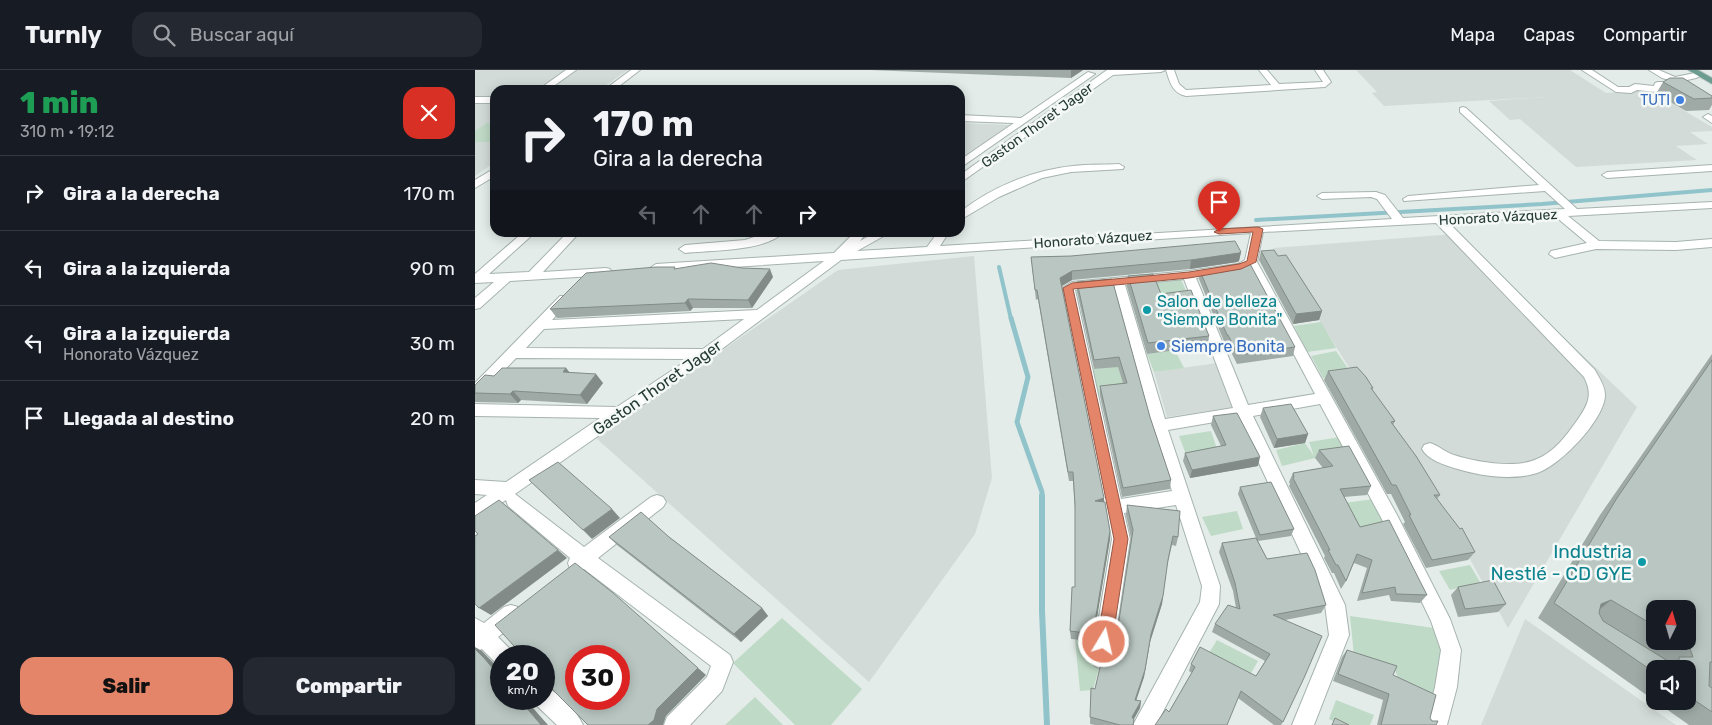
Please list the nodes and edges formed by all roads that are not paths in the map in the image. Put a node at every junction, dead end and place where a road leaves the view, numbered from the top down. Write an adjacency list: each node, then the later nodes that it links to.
1 (572, 70): 14 (street)
2 (636, 70): 15 (street)
3 (1097, 70): 21 (street, Gaston Thoret Jager)
4 (1161, 70): 10 (street)
5 (1170, 70): 16 (street)
6 (1263, 70): 16 (street)
7 (1319, 70): 16 (street)
8 (1586, 70): 13 (street)
9 (1653, 70): 13 (street)
10 (1112, 71): 27 (street, Gaston Thoret Jager)
11 (1698, 71): 12 (main road); 13 (street)
12 (1712, 79): 13 (street)
13 (1673, 81)
14 (550, 85)
15 (615, 85)
16 (1277, 87)
17 (475, 100): 18 (street)
18 (490, 100)
19 (1463, 110): 29 (street)
20 (965, 118): 21 (street)
21 (1022, 121): 22 (street, Gaston Thoret Jager)
22 (965, 161)
23 (1119, 167): 34 (street)
24 (1712, 168): 26 (street)
25 (490, 174): 28 (street)
26 (1607, 175)
27 (965, 176)
28 (475, 185)
29 (1547, 188): 31 (street); 33 (street)
30 (1322, 196): 35 (street)
31 (1407, 199)
32 (1712, 205): 33 (street, Honorato Vázquez)
33 (1566, 210): 36 (street, Honorato Vázquez); 45 (street)
34 (965, 214)
35 (1397, 218): 36 (street, Honorato Vázquez); 37 (street, Honorato Vázquez)
36 (1439, 220): 70 (street)
37 (1258, 229): 47 (street, Honorato Vázquez); 50 (street)
38 (524, 237): 57 (street)
39 (570, 237): 55 (street)
40 (771, 237): 46 (street)
41 (857, 237): 49 (street, Gaston Thoret Jager)
42 (876, 237): 49 (street, Gaston Thoret Jager)
43 (939, 237): 47 (street)
44 (1712, 243): 45 (street)
45 (1596, 245): 48 (street)
46 (685, 249)
47 (930, 250): 49 (street, Honorato Vázquez)
48 (1555, 254)
49 (837, 257): 51 (street, Honorato Vázquez); 60 (street, Gaston Thoret Jager)
50 (1251, 262): 54 (street); 65 (street)
51 (640, 270)
52 (620, 271): 53 (street)
53 (591, 273): 55 (street); 61 (street)
54 (1189, 275): 58 (street); 67 (street)
55 (532, 276): 56 (street)
56 (507, 277): 57 (street); 59 (street)
57 (476, 279)
58 (1118, 281): 69 (street); 75 (street)
59 (475, 305)
60 (759, 314): 61 (street); 63 (street, Gaston Thoret Jager)
61 (539, 325): 62 (street)
62 (512, 353): 63 (street); 64 (street)
63 (706, 354): 68 (street, Gaston Thoret Jager)
64 (475, 392)
65 (1325, 398): 67 (street); 88 (street)
66 (475, 410): 68 (street)
67 (1241, 410): 69 (street); 87 (street)
68 (620, 413): 72 (street, Gaston Thoret Jager)
69 (1159, 426): 73 (street)
70 (1429, 449)
71 (475, 487): 72 (street)
72 (512, 495): 76 (street, Gaston Thoret Jager); 77 (street)
73 (1182, 497): 75 (street); 86 (street)
74 (657, 502): 77 (street)
75 (1114, 508): 82 (street)
76 (475, 512)
77 (584, 558): 78 (street); 85 (street)
78 (561, 576)
79 (522, 606): 80 (street)
80 (478, 635): 81 (street)
81 (490, 645)
82 (1102, 659)
83 (555, 708): 84 (street)
84 (571, 725)
85 (675, 725)
86 (1144, 725)
87 (1303, 725)
88 (1436, 725)

